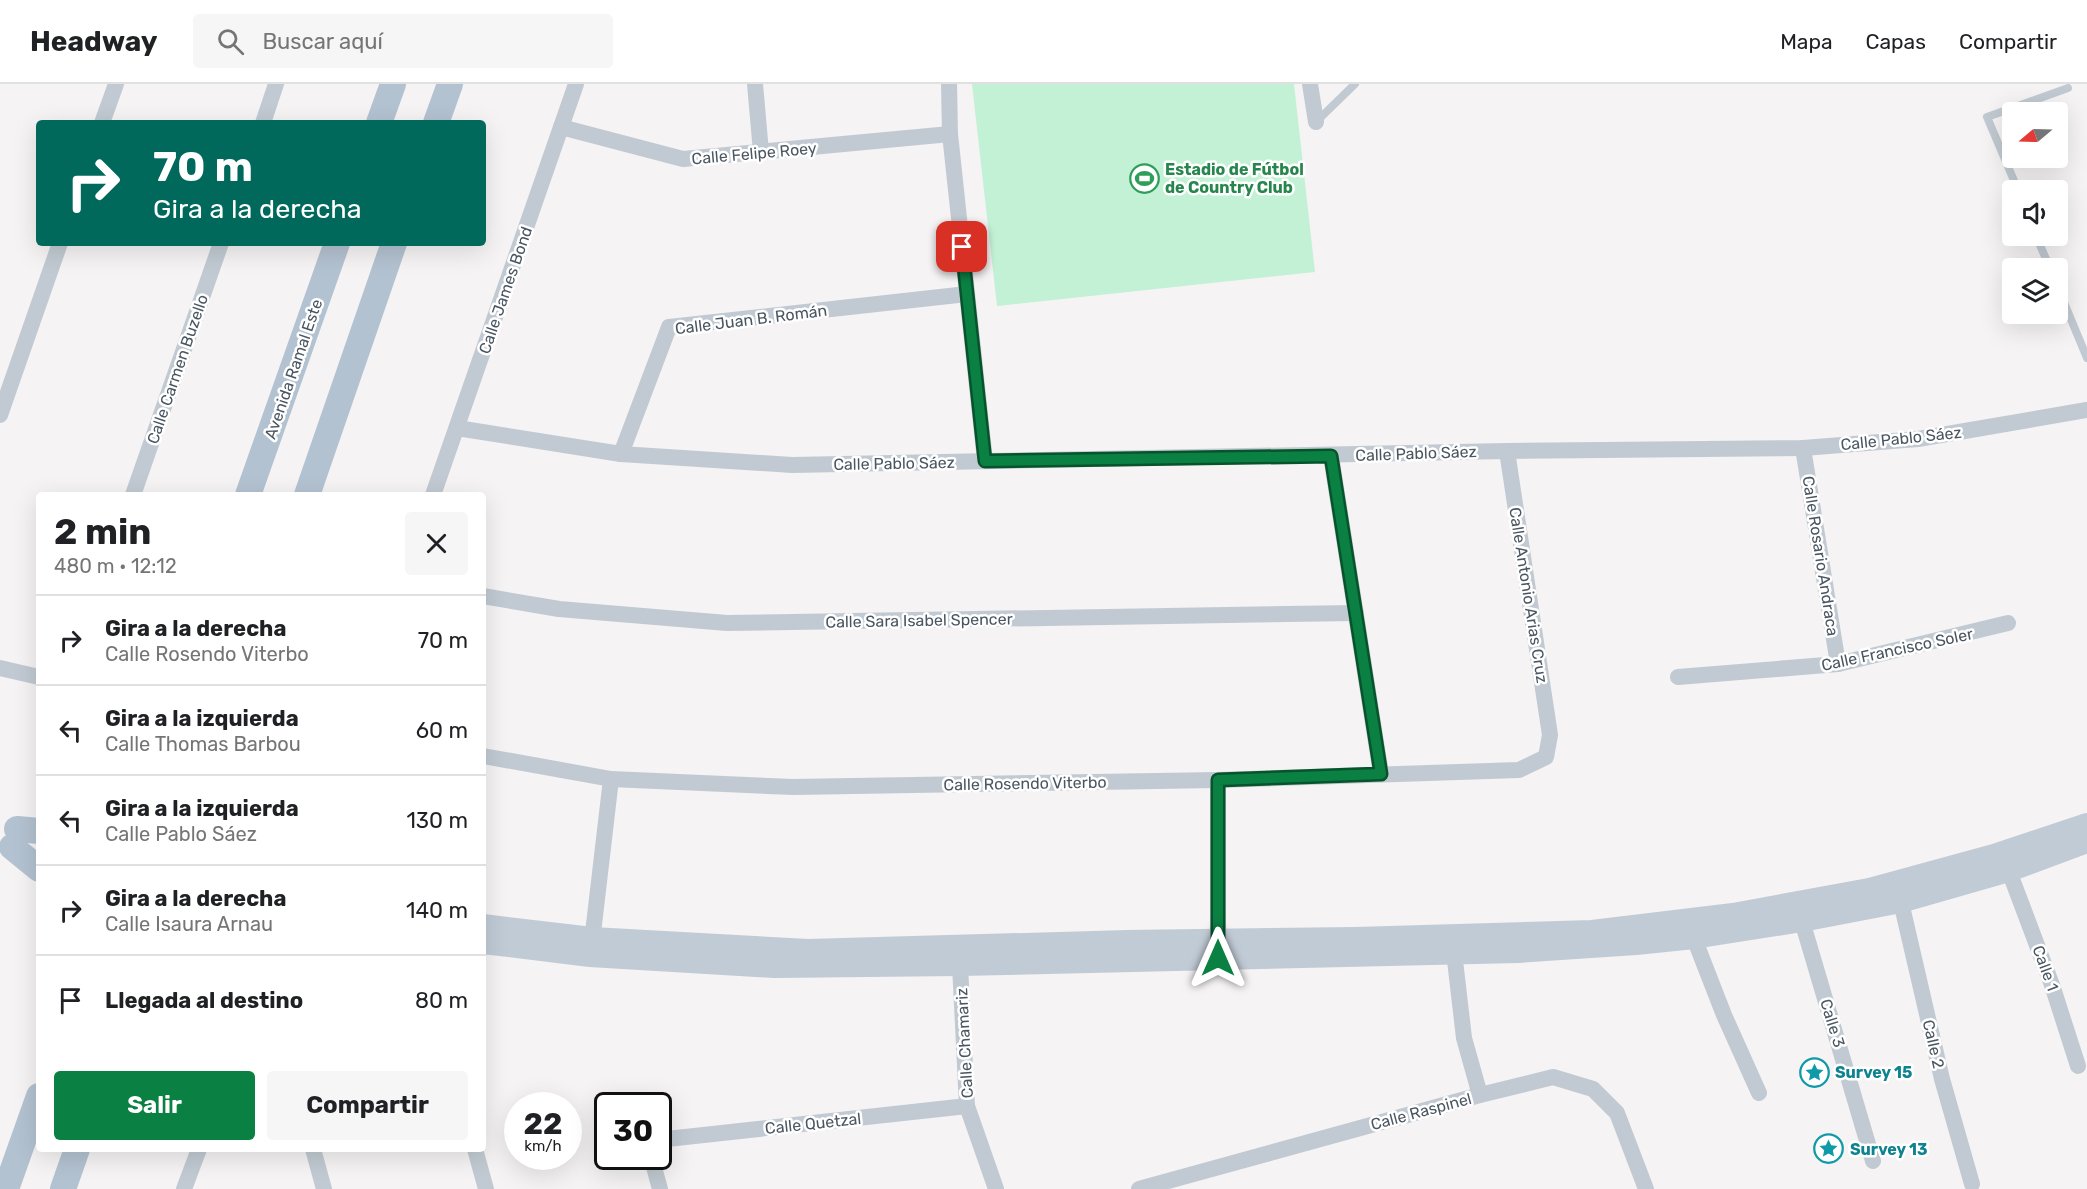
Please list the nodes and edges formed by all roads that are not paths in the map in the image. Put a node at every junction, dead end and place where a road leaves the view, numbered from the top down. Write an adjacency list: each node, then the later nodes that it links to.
1 (116, 84): 11 (street)
2 (276, 84): 12 (street)
3 (393, 84): 13 (main road)
4 (450, 84): 14 (main road)
5 (576, 84): 16 (street, Calle James Bond)
6 (755, 84): 18 (street)
7 (950, 84): 17 (street)
8 (1310, 84): 15 (street)
9 (1355, 84): 15 (lane)
10 (2068, 88): 19 (lane)
11 (103, 120)
12 (264, 120)
13 (380, 120)
14 (437, 120)
15 (1316, 122)
16 (561, 127): 18 (street, Calle Felipe Roey); 30 (street, Calle James Bond)
17 (950, 134): 18 (street, Calle Felipe Roey); 24 (street)
18 (761, 152)
19 (2014, 180)
20 (59, 246): 27 (street)
21 (220, 246): 36 (street, Calle Carmen Buzello)
22 (336, 246): 37 (main road, Avenida Ramal Este)
23 (393, 246): 38 (main road)
24 (967, 294): 33 (street, Calle Juan B. Román); 35 (street)
25 (2068, 312): 26 (lane)
26 (2087, 358)
27 (8, 364): 29 (street)
28 (2087, 410): 31 (street, Calle Pablo Sáez)
29 (0, 415)
30 (457, 428): 33 (street, Calle Pablo Sáez); 39 (street, Calle James Bond)
31 (1803, 448): 32 (street, Calle Pablo Sáez); 43 (street, Calle Rosario Andraca)
32 (1508, 451): 34 (street, Calle Pablo Sáez); 47 (street, Calle Antonio Arias Cruz)
33 (621, 454): 35 (street, Calle Pablo Sáez)
34 (1331, 456): 35 (street, Calle Pablo Sáez); 41 (street)
35 (985, 461)
36 (133, 492)
37 (249, 492)
38 (308, 492)
39 (435, 492)
40 (486, 597): 41 (street, Calle Sara Isabel Spencer)
41 (1356, 613): 49 (street)
42 (2008, 623): 43 (street, Calle Francisco Soler)
43 (1838, 664): 46 (street, Calle Francisco Soler)
44 (0, 668): 45 (street)
45 (36, 676)
46 (1678, 677)
47 (1549, 739): 49 (street, Calle Rosendo Viterbo)
48 (486, 757): 50 (street, Calle Rosendo Viterbo)
49 (1381, 774): 51 (street, Calle Rosendo Viterbo)
50 (612, 779): 51 (street, Calle Rosendo Viterbo); 64 (street)
51 (1218, 780): 65 (street)
52 (2087, 825): 63 (street)
53 (18, 835): 55 (street); 56 (main road)
54 (2087, 842): 57 (street)
55 (36, 851)
56 (36, 864)
57 (2009, 871): 58 (street); 67 (street, Calle 1)
58 (1901, 902): 59 (street); 79 (street, Calle 2)
59 (1802, 921): 61 (street); 77 (street, Calle 3)
60 (486, 927): 64 (street)
61 (1694, 938): 63 (street); 68 (street)
62 (486, 943): 64 (street)
63 (1453, 944): 65 (street); 69 (street)
64 (591, 947): 65 (street); 66 (street)
65 (1218, 949): 66 (street)
66 (960, 965): 71 (street, Calle Chamariz)
67 (2078, 1066)
68 (1759, 1093)
69 (1480, 1095): 87 (street, Calle Raspinel); 88 (street, Calle Raspinel)
70 (36, 1104): 80 (main road)
71 (967, 1106): 72 (street, Calle Quetzal); 86 (street, Calle Chamariz)
72 (672, 1138)
73 (76, 1152): 81 (main road)
74 (198, 1152): 82 (street)
75 (314, 1152): 83 (street)
76 (476, 1152): 84 (street)
77 (1873, 1161)
78 (655, 1170): 85 (street)
79 (1972, 1184)
80 (6, 1189)
81 (63, 1189)
82 (184, 1189)
83 (324, 1189)
84 (486, 1189)
85 (660, 1189)
86 (996, 1189)
87 (1139, 1189)
88 (1646, 1189)

